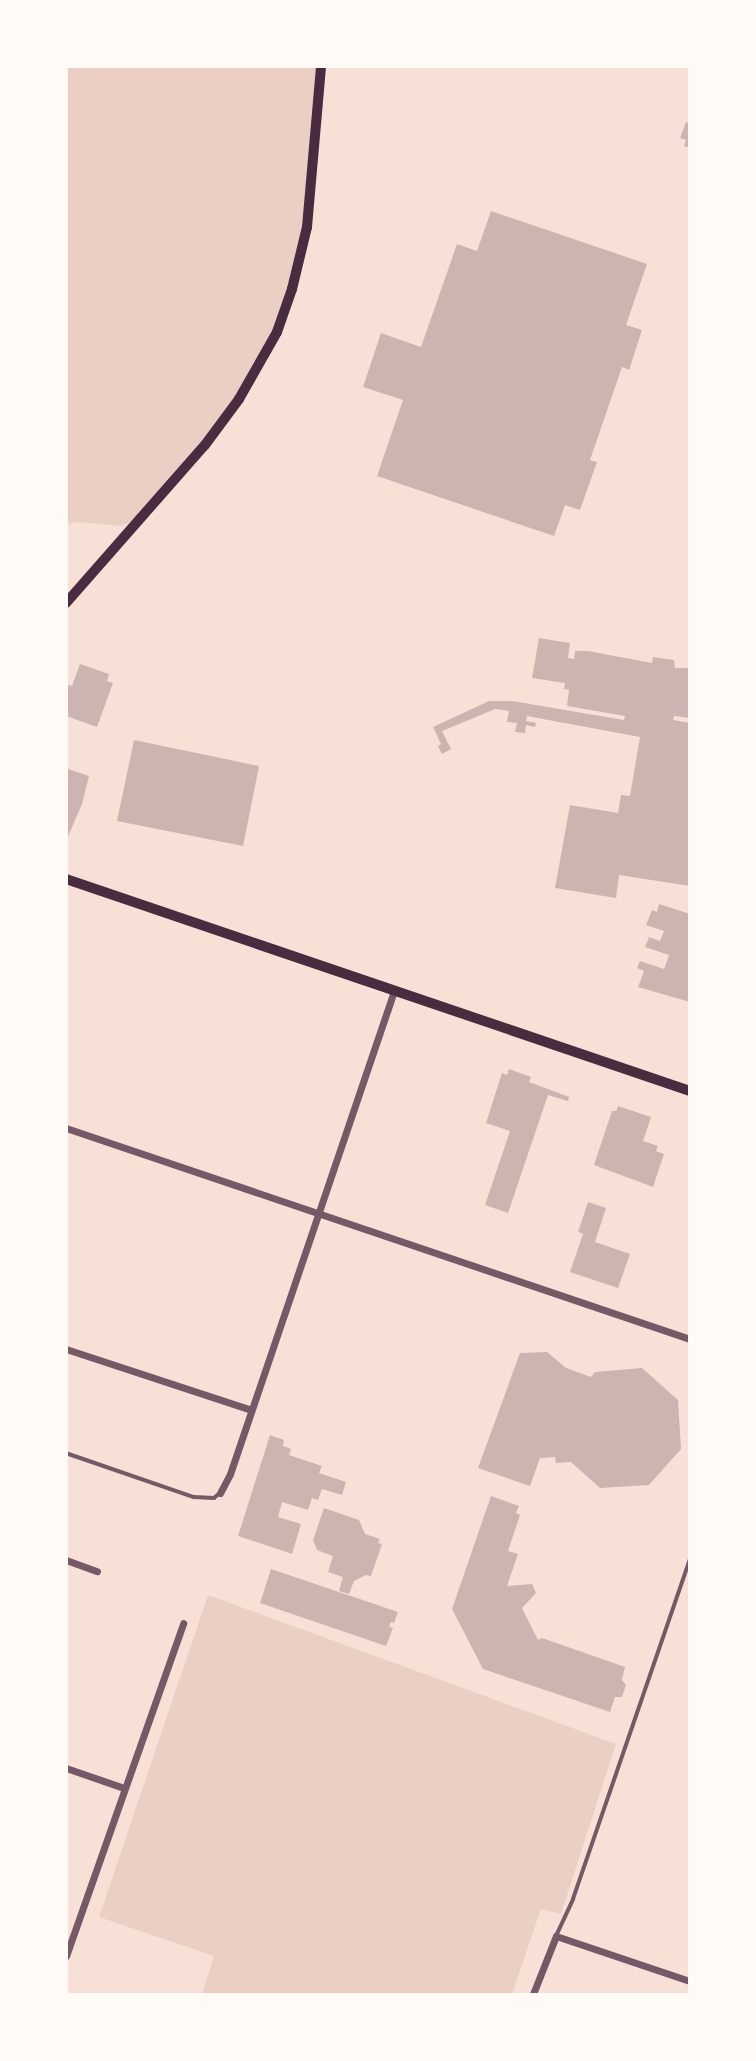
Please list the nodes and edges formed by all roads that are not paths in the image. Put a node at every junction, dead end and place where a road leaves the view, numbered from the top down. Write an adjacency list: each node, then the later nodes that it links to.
1 (321, 66): 2 (main road)
2 (66, 603)
3 (66, 879): 4 (main road)
4 (394, 991): 5 (main road); 7 (street)
5 (690, 1091)
6 (66, 1128): 7 (street)
7 (318, 1213): 8 (street); 10 (street)
8 (690, 1339)
9 (66, 1349): 10 (street)
10 (251, 1410): 12 (street)
11 (66, 1453): 12 (lane)
12 (220, 1493)
13 (690, 1559): 19 (lane)
14 (66, 1560): 15 (street)
15 (97, 1571)
16 (183, 1623): 18 (street)
17 (66, 1768): 18 (street)
18 (124, 1788): 20 (street)
19 (556, 1936): 21 (street); 22 (street)
20 (66, 1956)
21 (690, 1981)
22 (533, 1994)

